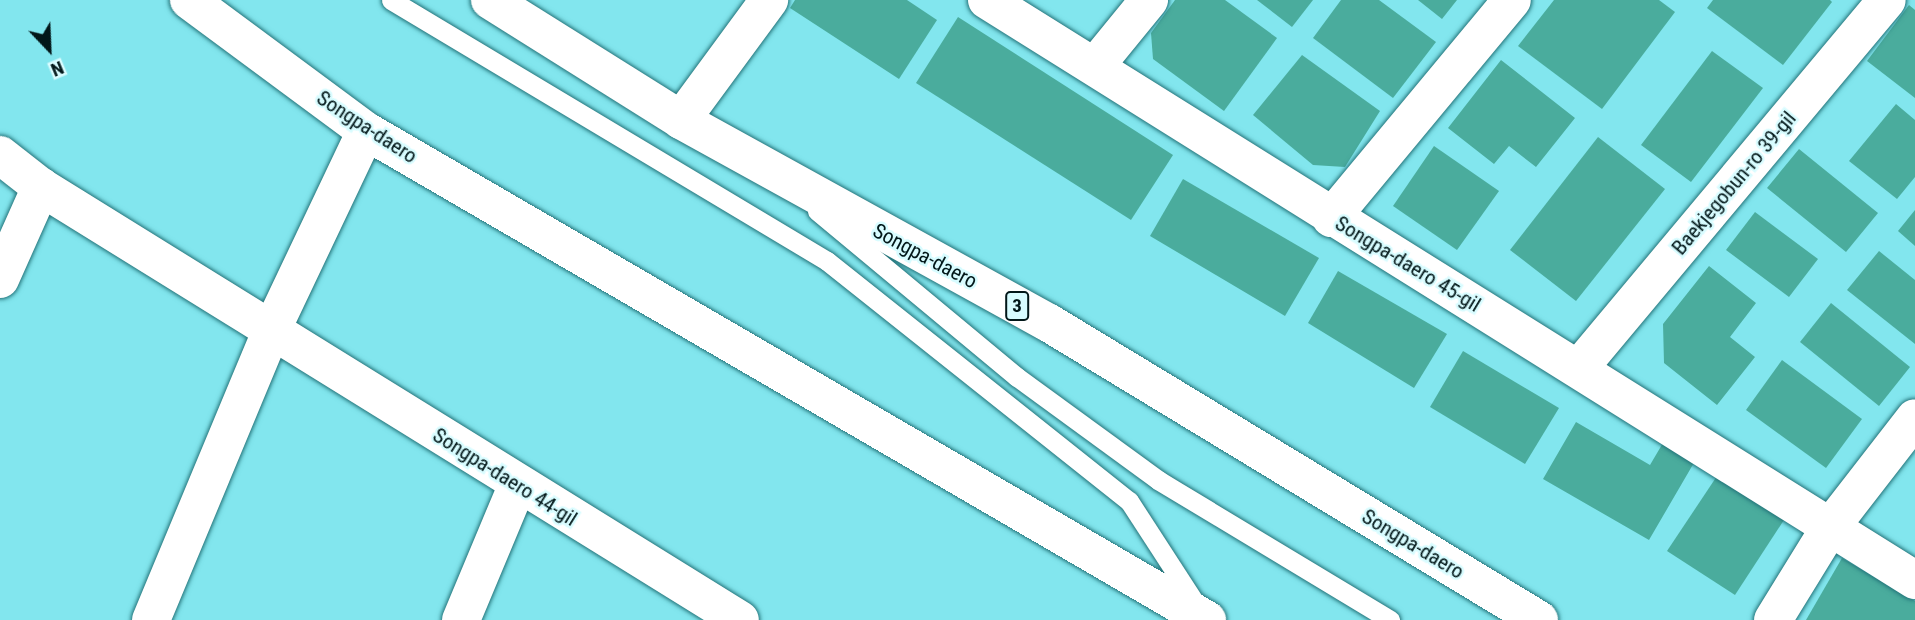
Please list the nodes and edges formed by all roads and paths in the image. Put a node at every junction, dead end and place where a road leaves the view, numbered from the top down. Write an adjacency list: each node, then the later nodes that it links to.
1 (189, 0): 11 (street, Songpa-daero)
2 (391, 0): 23 (lane)
3 (490, 0): 10 (street, Songpa-daero / 3)
4 (769, 0): 10 (street)
5 (987, 0): 9 (street, Songpa-daero 45-gil)
6 (1149, 0): 9 (street)
7 (1512, 0): 15 (street)
8 (1887, 0): 18 (street, Baekjegobun-ro 39-gil)
9 (1096, 65): 15 (street, Songpa-daero 45-gil)
10 (681, 120): 13 (street, Songpa-daero / 3)
11 (366, 131): 17 (street); 23 (street, Songpa-daero)
12 (0, 155): 14 (street, Songpa-daero 44-gil)
13 (773, 174): 27 (lane); 28 (street, Songpa-daero / 3)
14 (41, 187): 16 (street); 17 (street, Songpa-daero 44-gil)
15 (1331, 218): 18 (street, Songpa-daero 45-gil)
16 (0, 279)
17 (272, 329): 20 (street, Songpa-daero 44-gil); 24 (street)
18 (1580, 367): 21 (street, Songpa-daero 45-gil)
19 (1915, 418): 21 (street)
20 (517, 486): 25 (street); 26 (street, Songpa-daero 44-gil)
21 (1829, 529): 22 (street, Songpa-daero 45-gil); 29 (street)
22 (1915, 580)
23 (1206, 619)
24 (151, 620)
25 (461, 620)
26 (740, 620)
27 (1390, 620)
28 (1539, 620)
29 (1773, 620)

